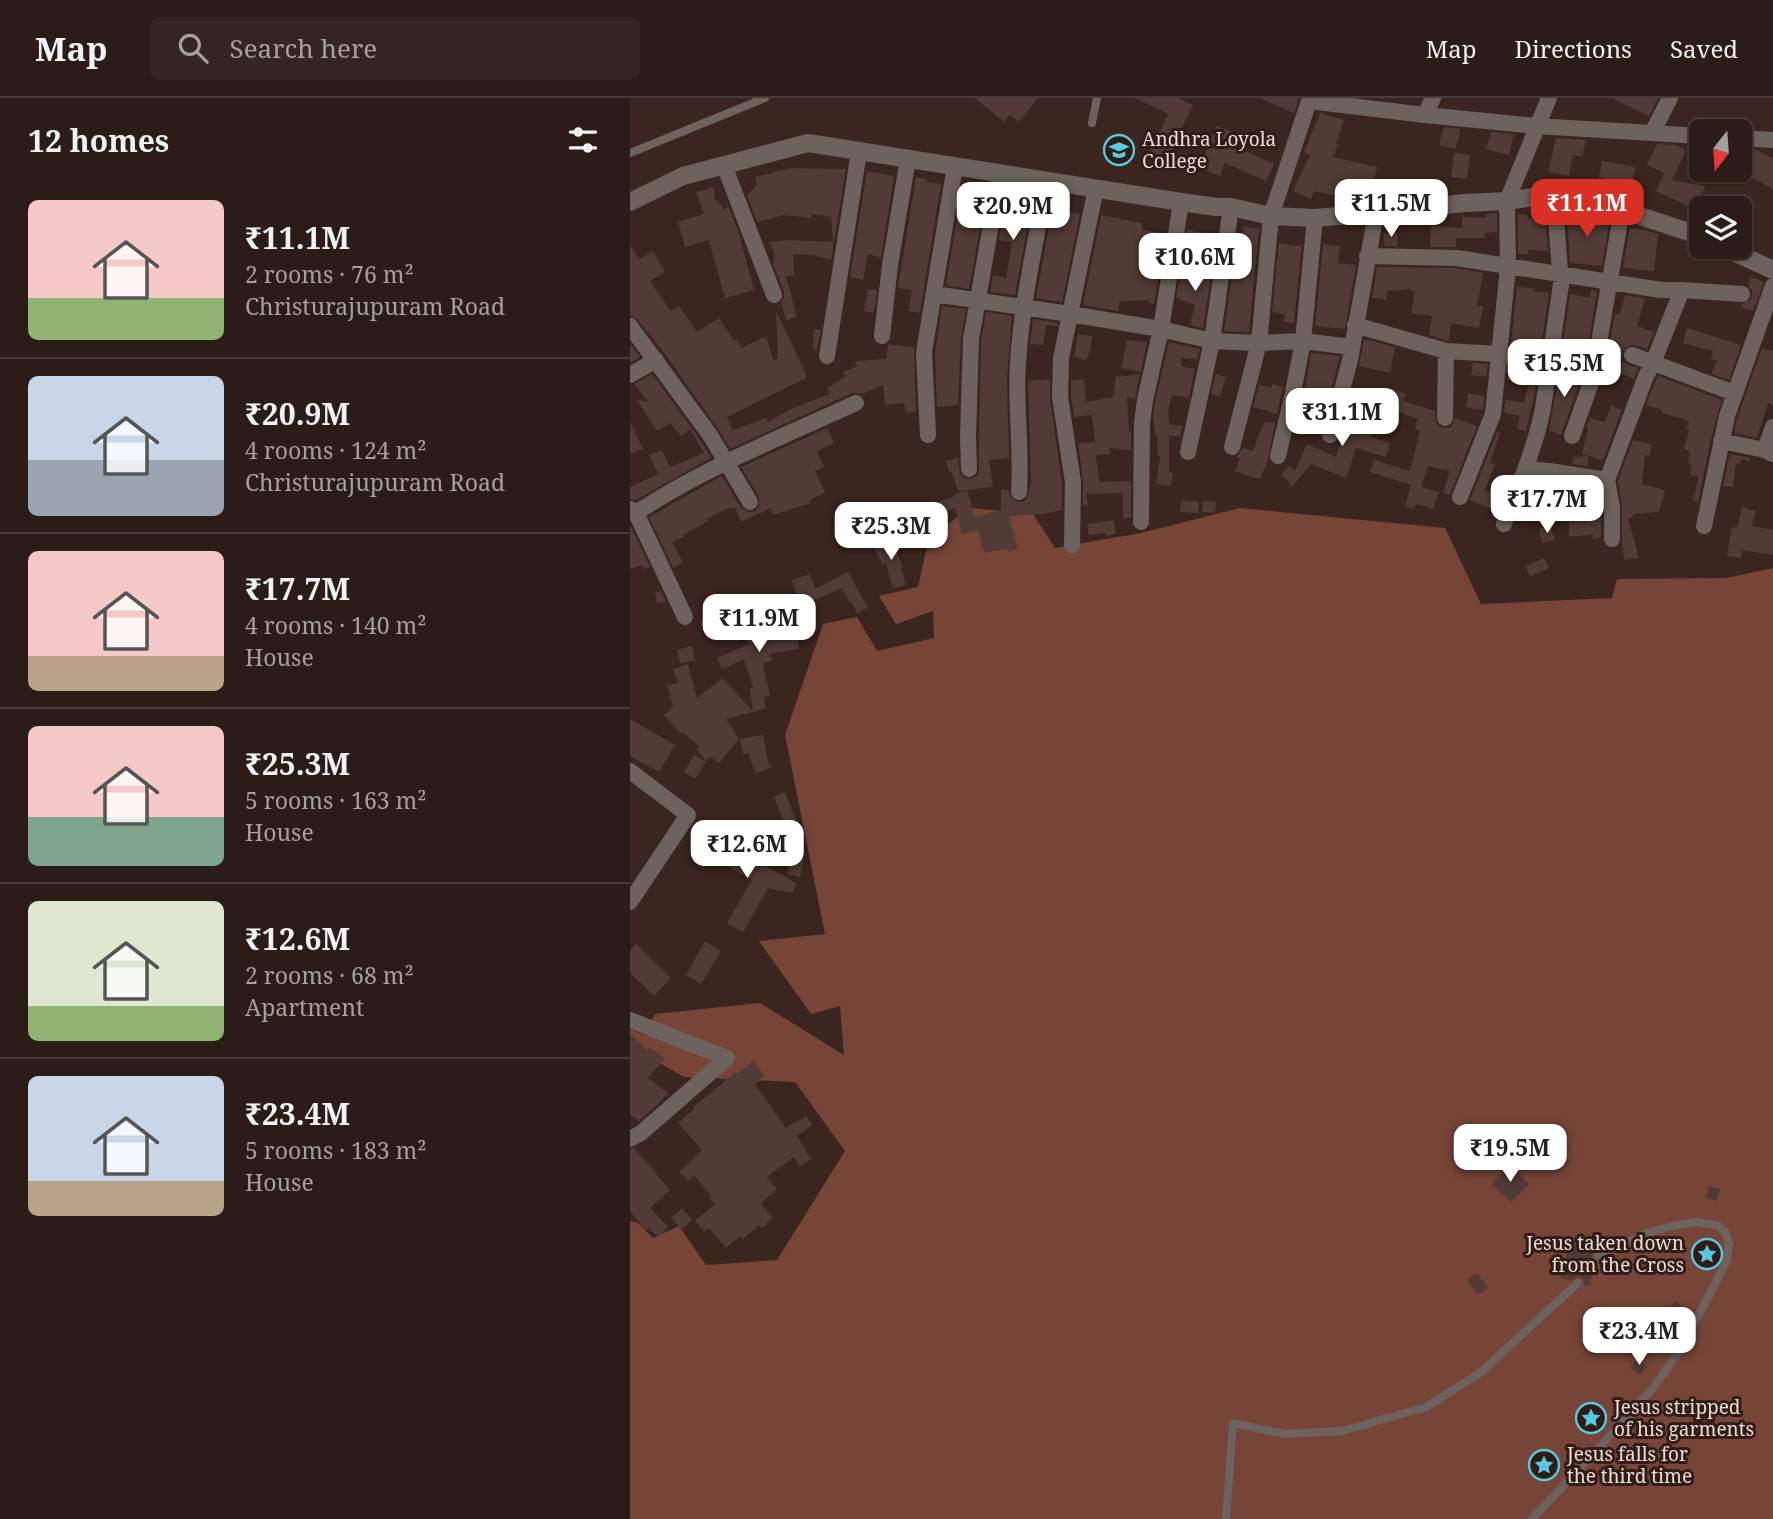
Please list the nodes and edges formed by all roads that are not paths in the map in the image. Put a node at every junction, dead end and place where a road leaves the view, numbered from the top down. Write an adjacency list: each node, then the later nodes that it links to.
1 (765, 98): 15 (lane)
2 (1097, 98): 8 (lane)
3 (1433, 98): 7 (street)
4 (1549, 98): 9 (street)
5 (1670, 98): 10 (street)
6 (1310, 99): 7 (street); 29 (street)
7 (1425, 115): 9 (street)
8 (1092, 123)
9 (1536, 125): 10 (street); 23 (street)
10 (1652, 132): 11 (street)
11 (1689, 134)
12 (1752, 139): 13 (street)
13 (1773, 140)
14 (859, 152): 16 (street); 17 (street); 57 (street)
15 (630, 153)
16 (908, 159): 18 (street); 49 (street)
17 (724, 165): 24 (street); 42 (street)
18 (956, 166): 19 (street); 40 (street)
19 (1000, 173): 20 (street); 43 (street)
20 (1046, 180): 21 (street); 44 (street)
21 (1096, 188): 25 (street); 45 (street)
22 (1554, 194): 23 (street); 27 (street); 36 (street)
23 (1507, 201): 28 (street); 34 (street)
24 (630, 202)
25 (1181, 202): 26 (street); 48 (street)
26 (1231, 206): 29 (street); 50 (street)
27 (1622, 210): 31 (street); 37 (street)
28 (1376, 213): 30 (street); 32 (street)
29 (1272, 216): 30 (street); 52 (street)
30 (1315, 218): 51 (street)
31 (1689, 232)
32 (1367, 256): 34 (street); 47 (street)
33 (1749, 259): 35 (street)
34 (1508, 267): 36 (street); 55 (street)
35 (1773, 270)
36 (1560, 275): 37 (street); 58 (street)
37 (1610, 282): 39 (street); 60 (street)
38 (1773, 286): 63 (street)
39 (1682, 290): 41 (street); 61 (street)
40 (934, 294): 43 (street); 67 (street)
41 (1742, 294)
42 (774, 295)
43 (979, 301): 44 (street); 76 (street)
44 (1024, 307): 45 (street); 79 (street)
45 (1070, 314): 48 (street); 87 (street)
46 (630, 326): 59 (street)
47 (1355, 326): 53 (street); 54 (street)
48 (1161, 329): 50 (street); 83 (street)
49 (882, 336)
50 (1212, 341): 52 (street); 72 (street)
51 (1303, 341): 52 (street); 53 (street); 74 (street)
52 (1259, 343): 71 (street)
53 (1352, 346): 68 (street)
54 (1446, 351): 55 (street); 65 (street)
55 (1499, 354): 58 (street); 80 (street)
56 (1632, 355): 61 (street)
57 (827, 356)
58 (1550, 359): 60 (street); 77 (street)
59 (656, 360): 62 (street); 75 (street)
60 (1595, 363): 69 (street)
61 (1653, 363): 63 (street); 78 (street)
62 (630, 375)
63 (1734, 393): 70 (street)
64 (856, 403): 75 (street)
65 (1445, 418)
66 (1773, 427): 73 (street)
67 (928, 435)
68 (1330, 435)
69 (1572, 436)
70 (1721, 441): 73 (street); 85 (street)
71 (1232, 447)
72 (1188, 452)
73 (1769, 452)
74 (1278, 456)
75 (727, 463): 81 (street); 82 (street)
76 (969, 469)
77 (1525, 469): 78 (street); 84 (street)
78 (1607, 481): 86 (street)
79 (1019, 492)
80 (1460, 497)
81 (750, 502)
82 (633, 511): 88 (street)
83 (1141, 522)
84 (1504, 524)
85 (1704, 526)
86 (1612, 539)
87 (1072, 545)
88 (685, 617)
89 (630, 771): 90 (street)
90 (630, 902)
91 (630, 1020): 92 (street)
92 (634, 1131)
93 (1598, 1256): 96 (lane)
94 (1578, 1283): 95 (lane)
95 (1226, 1519)
96 (1532, 1519)

